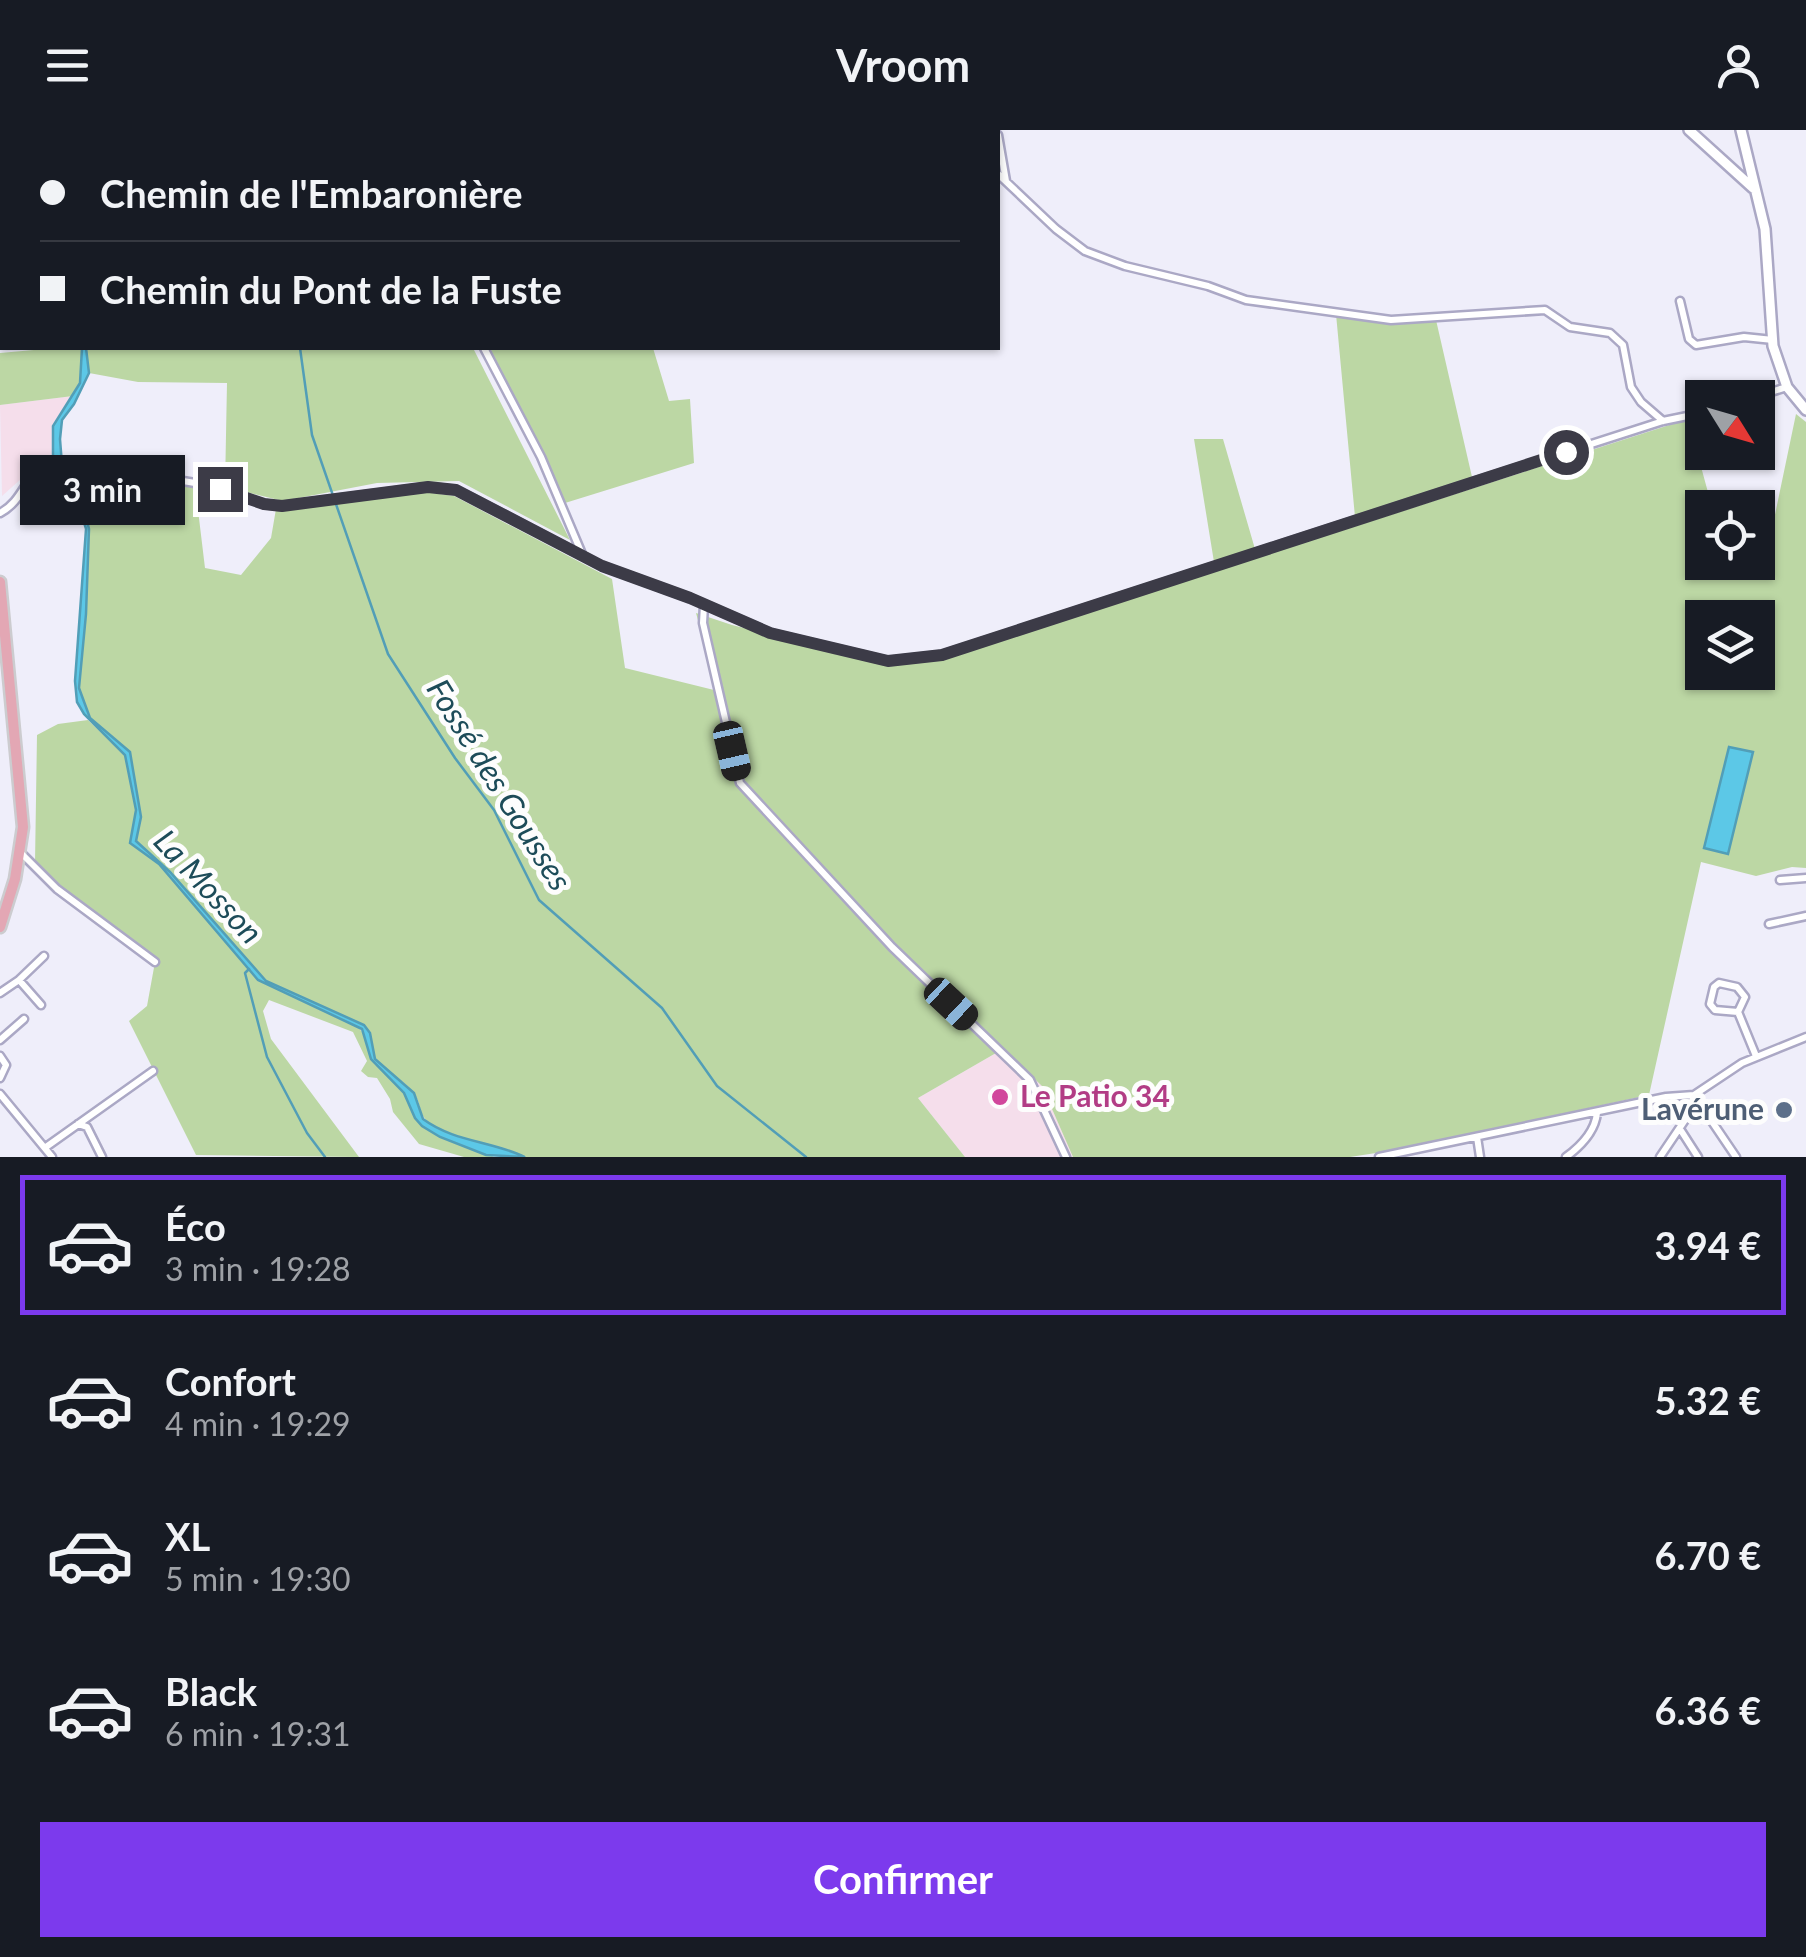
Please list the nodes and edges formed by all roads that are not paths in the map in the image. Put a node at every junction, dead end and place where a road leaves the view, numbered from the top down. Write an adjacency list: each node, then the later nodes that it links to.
1 (1689, 130): 5 (street)
2 (1741, 130): 4 (street)
3 (1000, 148): 7 (street)
4 (1746, 150): 5 (street); 8 (street)
5 (1734, 168): 8 (street)
6 (1000, 176): 7 (street)
7 (1006, 181): 16 (street)
8 (1757, 192): 10 (street)
9 (1680, 301): 10 (street)
10 (1773, 340): 12 (street)
11 (485, 350): 18 (street)
12 (1789, 390): 13 (street); 14 (street)
13 (1775, 393)
14 (1806, 410)
15 (1685, 417): 16 (street)
16 (1663, 422): 20 (street)
17 (0, 514): 18 (street)
18 (582, 555): 20 (street)
19 (0, 582): 21 (main road)
20 (704, 606): 50 (street)
21 (21, 853): 26 (main road); 28 (street)
22 (1806, 878): 23 (street)
23 (1780, 880)
24 (1806, 916): 25 (street)
25 (1770, 924)
26 (0, 926)
27 (44, 956): 29 (street)
28 (155, 962)
29 (19, 980): 30 (street); 31 (street)
30 (0, 993)
31 (41, 1005)
32 (1738, 1012): 32 (street); 37 (street)
33 (24, 1019): 35 (street)
34 (1806, 1037): 37 (street)
35 (0, 1040)
36 (0, 1056): 39 (street)
37 (1756, 1056): 41 (street)
38 (153, 1071): 43 (street)
39 (0, 1078)
40 (0, 1094): 46 (street)
41 (1694, 1095): 42 (street); 44 (street); 56 (street)
42 (1596, 1113): 45 (street); 53 (street)
43 (78, 1124): 46 (street); 49 (street)
44 (1680, 1128): 54 (street); 55 (street)
45 (1477, 1137): 47 (street); 52 (street)
46 (46, 1147): 48 (street)
47 (1390, 1156): 51 (street)
48 (52, 1157)
49 (102, 1157)
50 (1066, 1157)
51 (1379, 1157)
52 (1480, 1157)
53 (1566, 1157)
54 (1660, 1157)
55 (1698, 1157)
56 (1736, 1157)

